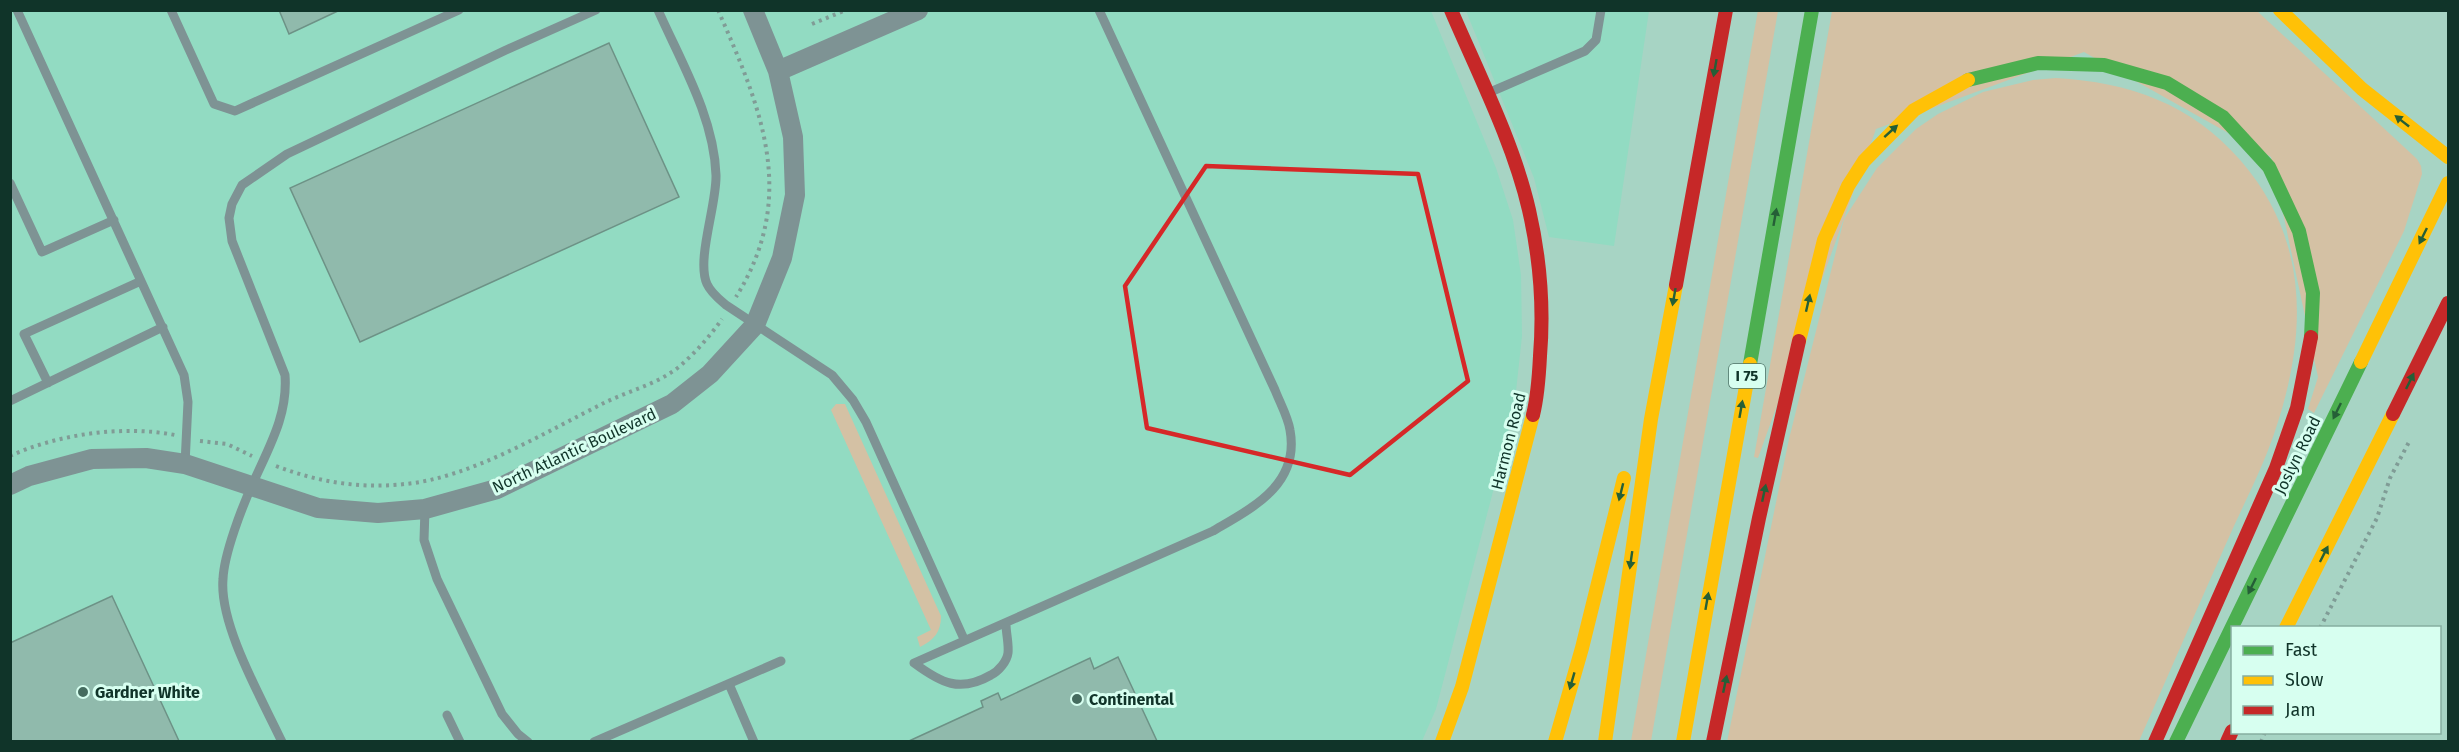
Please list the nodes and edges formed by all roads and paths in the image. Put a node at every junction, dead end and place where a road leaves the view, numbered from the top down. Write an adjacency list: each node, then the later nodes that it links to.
1 (17, 10): 22 (lane)
2 (171, 10): 3 (lane)
3 (459, 10)
4 (596, 10): 34 (lane)
5 (658, 10): 25 (lane)
6 (717, 10): 25 (path)
7 (753, 10): 17 (street, North Atlantic Boulevard)
8 (846, 10): 16 (path)
9 (918, 10): 17 (street)
10 (1099, 10): 39 (lane)
11 (1451, 10): 18 (main road, Harmon Road)
12 (1601, 10): 18 (lane)
13 (1726, 10): 30 (main road, one-way to 30)
14 (1812, 10): 56 (main road, I 75, one-way to 14)
15 (2280, 10): 19 (main road, one-way to 15)
16 (812, 24)
17 (778, 71): 26 (street, North Atlantic Boulevard)
18 (1486, 94): 53 (main road, Harmon Road)
19 (2448, 157)
20 (10, 183): 22 (lane)
21 (2448, 183): 40 (main road, Joslyn Road, one-way to 40)
22 (114, 220): 23 (lane)
23 (141, 281): 27 (lane); 28 (lane)
24 (2448, 303): 41 (main road, one-way to 24)
25 (730, 307): 26 (lane); 34 (path)
26 (755, 325): 38 (street, North Atlantic Boulevard); 44 (lane)
27 (163, 327): 28 (lane); 31 (lane)
28 (48, 383): 29 (lane)
29 (10, 401)
30 (1651, 419): 54 (main road, one-way to 54); 55 (main road, one-way to 55)
31 (186, 438): 33 (path); 34 (path); 35 (lane)
32 (2409, 442): 42 (path)
33 (10, 456)
34 (263, 461): 37 (lane)
35 (185, 464): 36 (street, North Atlantic Boulevard); 37 (street, North Atlantic Boulevard)
36 (10, 485)
37 (251, 486): 38 (street, North Atlantic Boulevard); 48 (lane)
38 (425, 509): 50 (lane)
39 (1006, 624): 44 (lane); 44 (lane)
40 (2232, 626)
41 (2286, 626)
42 (2321, 626)
43 (2231, 628): 59 (main road, Joslyn Road, one-way to 59)
44 (964, 639)
45 (781, 661): 46 (lane)
46 (729, 684): 51 (lane); 52 (lane)
47 (447, 715): 49 (lane)
48 (282, 741)
49 (460, 741)
50 (528, 741)
51 (594, 741)
52 (754, 741)
53 (1442, 741)
54 (1555, 741)
55 (1605, 741)
56 (1683, 741)
57 (1713, 741): 58 (main road, one-way to 58)
58 (2155, 741)
59 (2176, 741)

